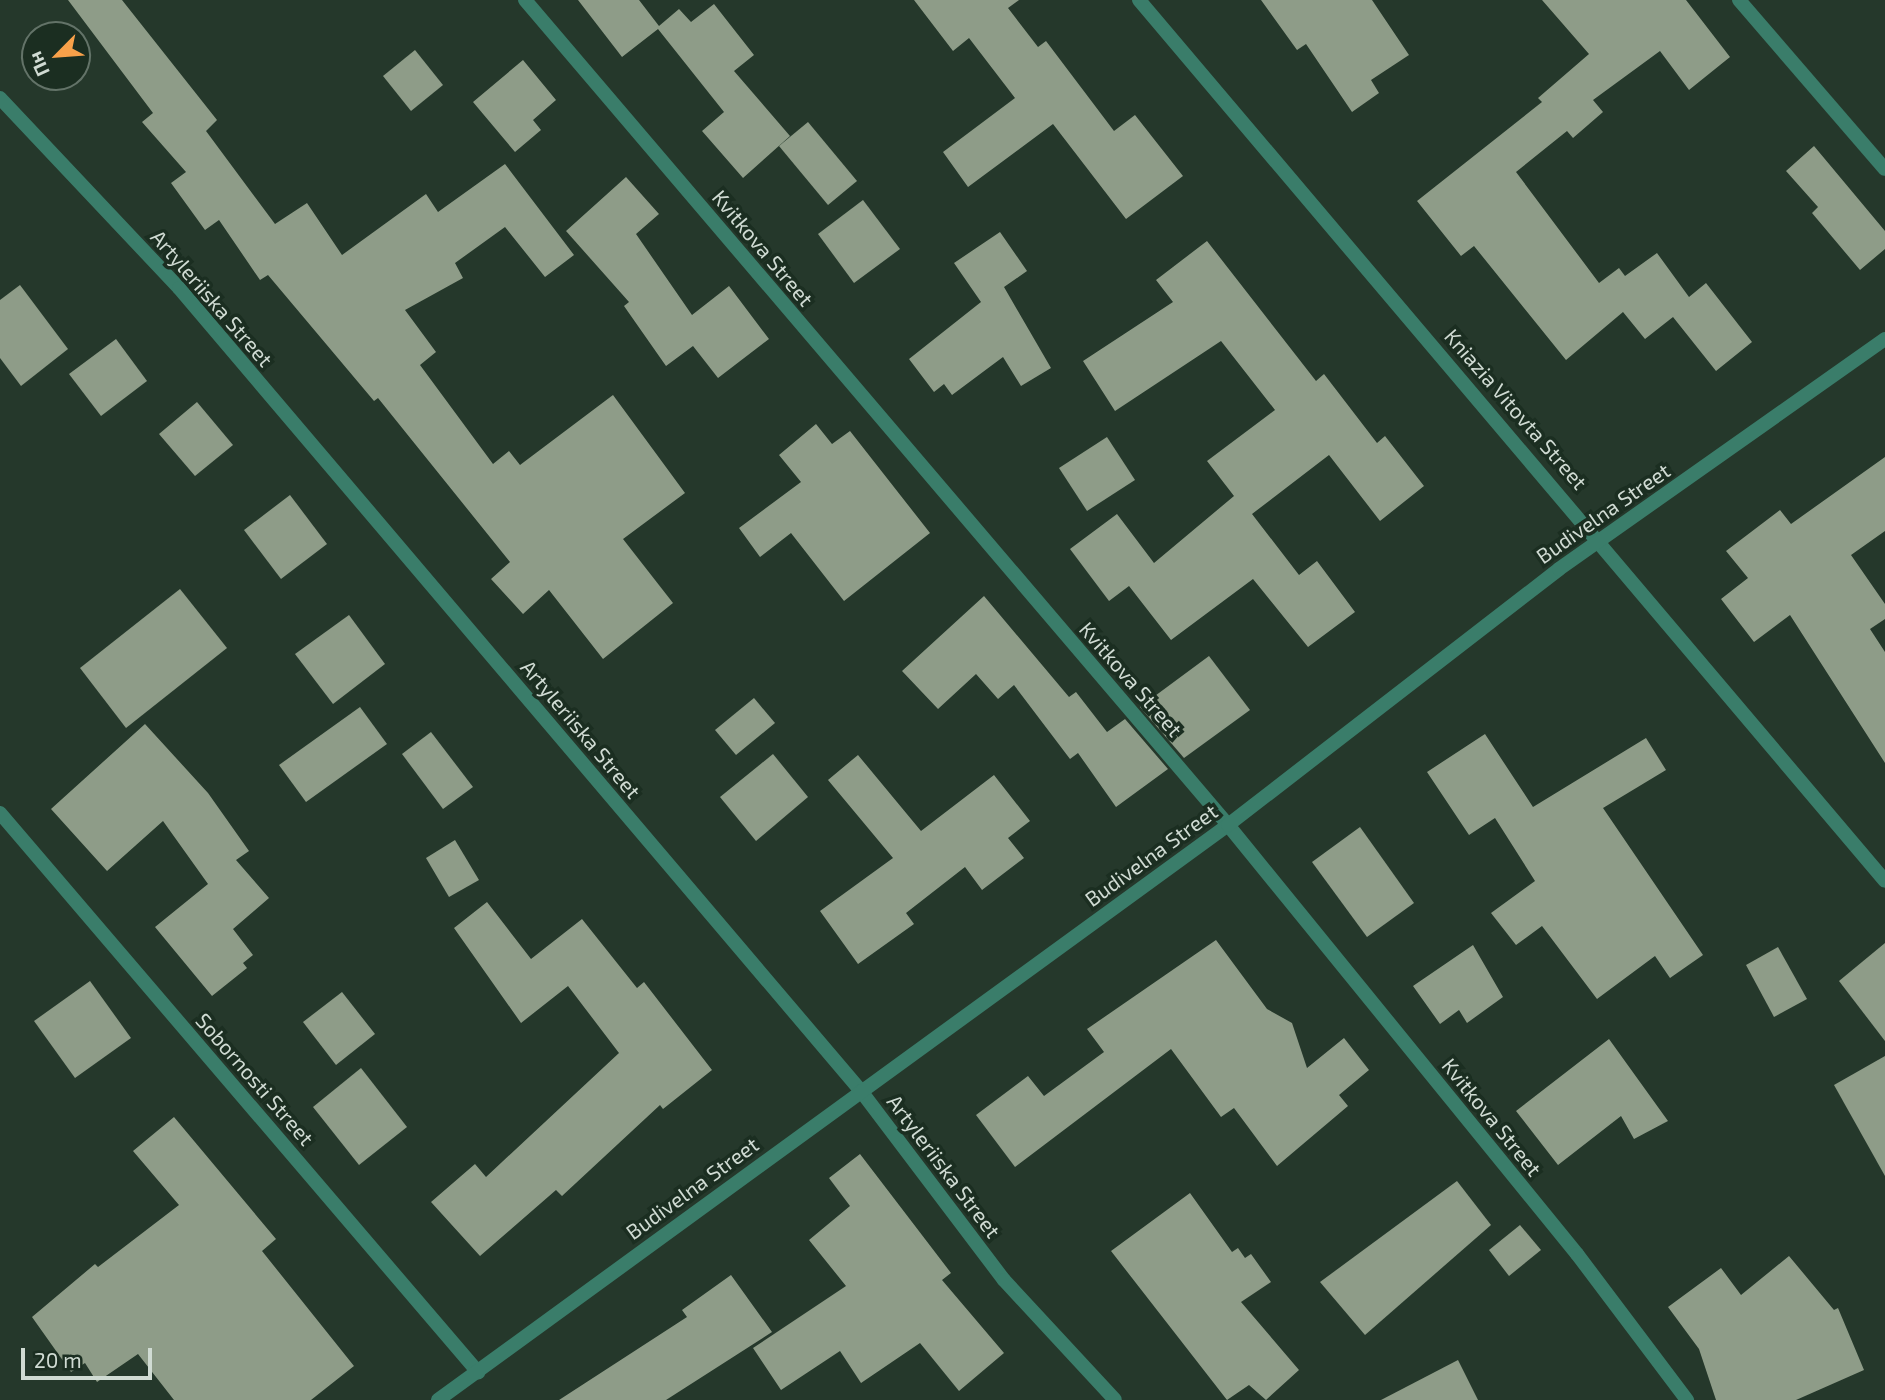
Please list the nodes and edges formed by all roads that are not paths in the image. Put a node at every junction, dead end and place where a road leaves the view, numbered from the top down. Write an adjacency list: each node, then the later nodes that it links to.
1 (525, 0): 9 (street, Kvitkova Street)
2 (1139, 0): 7 (street, Kniazia Vitovta Street)
3 (1739, 0): 5 (street)
4 (0, 97): 11 (street, Artyleriiska Street)
5 (1885, 169)
6 (1885, 340): 7 (street, Budivelna Street)
7 (1600, 539): 9 (street, Budivelna Street); 10 (street, Kniazia Vitovta Street)
8 (0, 813): 12 (street, Sobornosti Street)
9 (1228, 825): 11 (street, Budivelna Street); 15 (street, Kvitkova Street)
10 (1885, 881)
11 (861, 1091): 12 (street, Budivelna Street); 14 (street, Artyleriiska Street)
12 (478, 1372): 13 (street, Budivelna Street)
13 (438, 1400)
14 (1115, 1400)
15 (1687, 1400)

